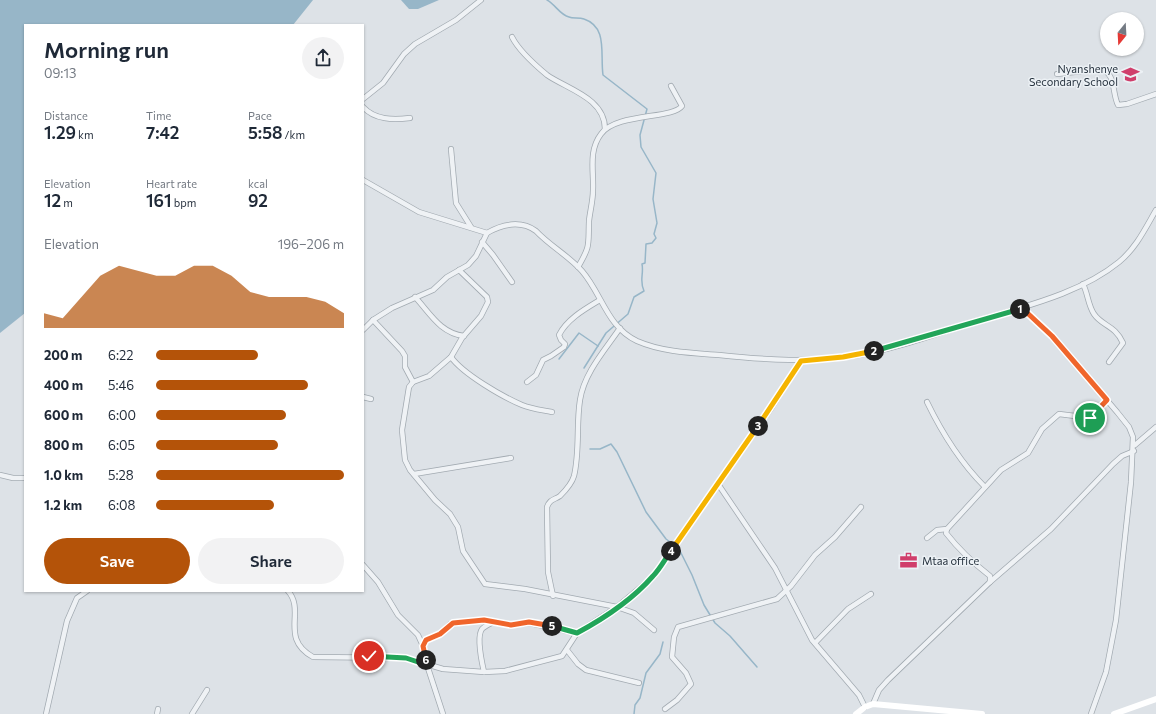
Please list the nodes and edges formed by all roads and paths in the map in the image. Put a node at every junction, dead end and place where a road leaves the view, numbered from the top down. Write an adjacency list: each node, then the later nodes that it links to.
1 (481, 0): 6 (street)
2 (512, 37): 9 (street)
3 (1057, 74): 5 (street)
4 (671, 86): 9 (street)
5 (1156, 94)
6 (364, 98)
7 (364, 108): 8 (street)
8 (410, 118)
9 (605, 129): 16 (street)
10 (451, 149): 13 (street)
11 (364, 181): 13 (street)
12 (1156, 210): 19 (street)
13 (471, 227): 14 (street)
14 (487, 233): 15 (street); 16 (street)
15 (482, 242): 17 (street); 18 (street)
16 (578, 267): 21 (street)
17 (459, 270): 20 (street); 26 (street)
18 (512, 282)
19 (1083, 284): 22 (street); 29 (street)
20 (415, 297): 23 (street); 26 (street)
21 (600, 300): 24 (street); 31 (street)
22 (1022, 308): 28 (street); 34 (street)
23 (373, 320): 25 (street); 30 (street)
24 (620, 328): 28 (street); 57 (street)
25 (364, 329)
26 (464, 336): 27 (street)
27 (451, 357): 30 (street); 36 (street)
28 (801, 361): 46 (street)
29 (1109, 362)
30 (413, 382): 43 (street)
31 (527, 382)
32 (364, 397): 33 (street)
33 (371, 399)
34 (1107, 400): 38 (street); 40 (street)
35 (927, 402): 47 (street)
36 (552, 412)
37 (1075, 416): 47 (street)
38 (1090, 418)
39 (1156, 427): 40 (street)
40 (1134, 445): 41 (street)
41 (1134, 451): 52 (street); 78 (street)
42 (511, 458): 43 (street)
43 (414, 474): 57 (street)
44 (0, 475): 45 (street)
45 (24, 478)
46 (718, 484): 53 (street); 58 (street)
47 (985, 487): 49 (street)
48 (861, 507): 53 (street)
49 (947, 529): 50 (street); 52 (street)
50 (927, 538)
51 (364, 566): 63 (street)
52 (990, 582): 70 (street)
53 (787, 590): 62 (street); 72 (street)
54 (86, 592): 73 (street)
55 (288, 592): 65 (street)
56 (871, 594): 62 (street)
57 (553, 596): 58 (street)
58 (617, 607): 60 (street); 61 (street)
59 (493, 622): 61 (street); 63 (street); 66 (street)
60 (654, 630)
61 (577, 633): 64 (street)
62 (815, 643): 71 (street)
63 (423, 646): 65 (street)
64 (567, 650): 66 (street); 67 (street)
65 (427, 665): 66 (street); 75 (street)
66 (484, 672)
67 (639, 683)
68 (207, 690): 74 (street)
69 (1156, 699): 79 (street)
70 (873, 704): 71 (street); 77 (street)
71 (864, 707): 76 (street)
72 (665, 709)
73 (46, 714)
74 (192, 714)
75 (443, 714)
76 (856, 714)
77 (982, 714)
78 (1091, 714)
79 (1114, 714)

